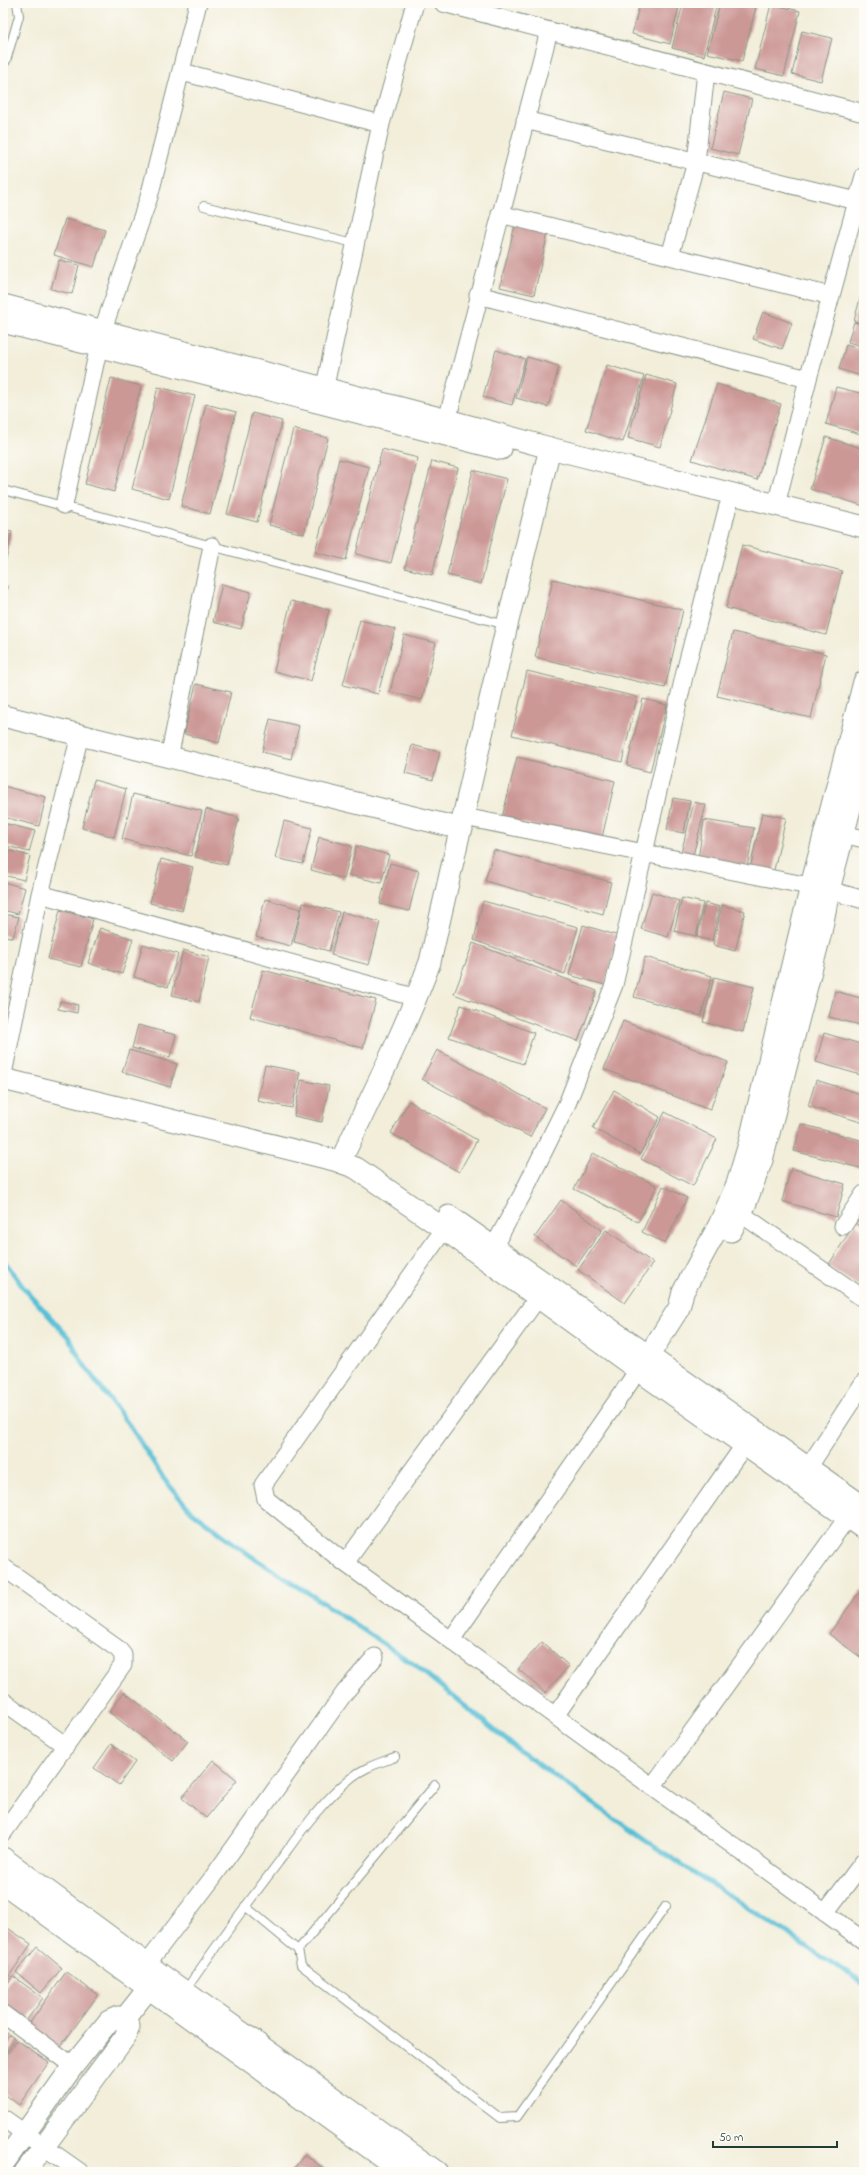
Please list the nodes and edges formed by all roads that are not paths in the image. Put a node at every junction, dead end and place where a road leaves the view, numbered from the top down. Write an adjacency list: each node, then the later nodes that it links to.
1 (17, 3): 6 (lane)
2 (198, 3): 7 (street)
3 (415, 3): 11 (street)
4 (443, 3): 5 (street)
5 (549, 30): 8 (street); 10 (street)
6 (3, 62)
7 (182, 72): 11 (street); 23 (street)
8 (706, 72): 9 (street); 12 (street)
9 (864, 113)
10 (525, 120): 12 (street); 16 (street)
11 (381, 124): 17 (street)
12 (696, 162): 14 (street); 18 (street)
13 (864, 176): 14 (street)
14 (857, 201): 20 (street)
15 (204, 206): 17 (lane)
16 (500, 214): 18 (street); 19 (street)
17 (354, 243): 25 (street)
18 (670, 256): 20 (street)
19 (478, 295): 24 (street); 26 (street)
20 (831, 296): 24 (street)
21 (3, 305): 23 (street)
22 (3, 322): 23 (street)
23 (100, 339): 25 (street); 29 (street)
24 (808, 379): 30 (street)
25 (322, 395): 26 (street); 27 (street)
26 (447, 420): 27 (street)
27 (549, 455): 30 (street); 31 (street); 35 (street)
28 (3, 490): 29 (lane)
29 (64, 505): 34 (lane)
30 (776, 505): 32 (street)
31 (728, 506): 33 (street); 44 (street)
32 (864, 527)
33 (864, 542)
34 (212, 546): 35 (lane); 39 (street)
35 (507, 625): 41 (street)
36 (864, 682): 45 (street)
37 (3, 716): 38 (street)
38 (80, 735): 39 (street); 46 (street)
39 (169, 758): 41 (street)
40 (863, 763): 42 (street)
41 (463, 823): 44 (street); 48 (street)
42 (843, 834): 43 (street); 45 (street)
43 (864, 839)
44 (644, 853): 45 (street); 55 (street)
45 (820, 888): 47 (street); 52 (street); 58 (street)
46 (40, 894): 48 (street); 49 (street)
47 (864, 900)
48 (417, 998): 50 (street)
49 (3, 1072): 50 (street); 53 (street)
50 (345, 1152): 53 (street)
51 (864, 1194): 54 (street)
52 (740, 1213): 57 (street); 58 (street)
53 (448, 1223): 55 (street); 56 (street); 64 (street)
54 (843, 1226)
55 (494, 1246): 56 (street)
56 (543, 1291): 59 (street); 64 (street)
57 (864, 1299)
58 (679, 1308): 59 (street)
59 (643, 1363): 61 (street); 66 (street)
60 (864, 1382): 62 (street)
61 (749, 1437): 62 (street); 63 (street); 69 (street)
62 (808, 1468): 63 (street)
63 (858, 1514): 73 (street)
64 (346, 1563): 66 (street)
65 (3, 1567): 70 (street)
66 (451, 1640): 69 (street)
67 (375, 1658): 83 (street)
68 (3, 1701): 70 (street)
69 (555, 1716): 73 (street)
70 (66, 1746): 74 (street)
71 (395, 1757): 78 (lane)
72 (435, 1785): 82 (lane)
73 (652, 1787): 80 (street)
74 (3, 1834)
75 (3, 1858): 83 (street)
76 (864, 1861): 80 (street)
77 (3, 1883): 83 (street)
78 (245, 1906): 82 (lane); 84 (lane)
79 (666, 1906): 82 (lane)
80 (825, 1913): 81 (street)
81 (864, 1941)
82 (298, 1950)
83 (147, 1976): 84 (street); 86 (street)
84 (179, 1999): 94 (street); 95 (street)
85 (3, 2014): 87 (street)
86 (125, 2018): 87 (street); 90 (street)
87 (73, 2066): 89 (street)
88 (3, 2118): 89 (street)
89 (26, 2134): 90 (street); 91 (street)
90 (44, 2146): 92 (street); 93 (street)
91 (3, 2164)
92 (25, 2172)
93 (80, 2172)
94 (402, 2172)
95 (437, 2172)

